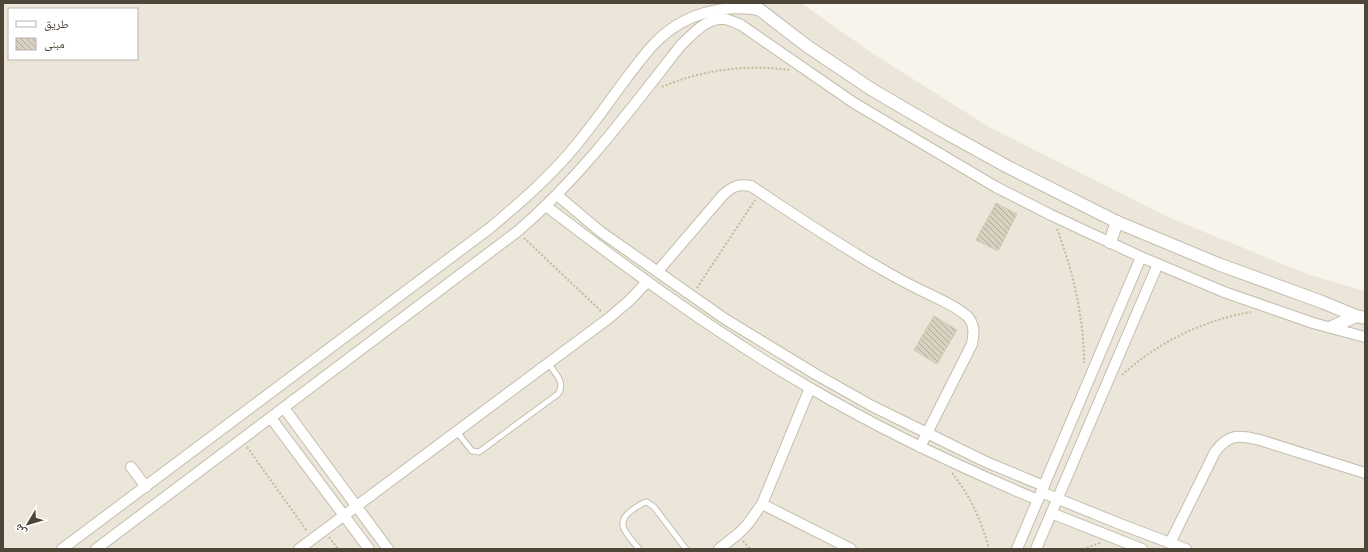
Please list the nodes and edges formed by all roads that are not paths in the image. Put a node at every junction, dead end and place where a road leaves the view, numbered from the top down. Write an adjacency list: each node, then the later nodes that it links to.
1 (756, 6): 4 (street); 22 (street)
2 (556, 196): 3 (street); 5 (street); 8 (street)
3 (546, 206): 9 (street); 15 (street)
4 (1117, 222): 5 (street); 10 (street)
5 (1110, 242): 6 (street)
6 (1142, 257): 7 (street); 23 (street)
7 (1158, 264): 11 (street); 24 (street)
8 (661, 273): 9 (street); 18 (street); 18 (street)
9 (651, 284): 13 (street); 14 (street)
10 (1360, 317): 11 (street)
11 (1332, 327): 12 (street)
12 (1365, 337)
13 (548, 363): 17 (street); 17 (lane)
14 (810, 388): 19 (street); 25 (street)
15 (284, 408): 16 (street); 26 (street)
16 (271, 418): 28 (street); 31 (street)
17 (457, 432): 26 (street)
18 (926, 434): 19 (street); 23 (street)
19 (920, 447): 23 (street)
20 (131, 467): 22 (street)
21 (1365, 473): 29 (street)
22 (146, 487): 30 (street)
23 (1041, 493): 24 (street); 39 (street)
24 (1057, 499): 27 (street); 29 (street)
25 (762, 504): 37 (street); 38 (street)
26 (356, 506): 28 (street); 34 (street)
27 (1051, 513): 40 (street); 41 (street)
28 (344, 515): 32 (street); 33 (street)
29 (1170, 543): 42 (street)
30 (62, 549)
31 (96, 549)
32 (298, 549)
33 (369, 549)
34 (388, 549)
35 (639, 549): 36 (lane)
36 (686, 549)
37 (718, 549)
38 (851, 549)
39 (1017, 549)
40 (1036, 549)
41 (1142, 549)
42 (1185, 549)

